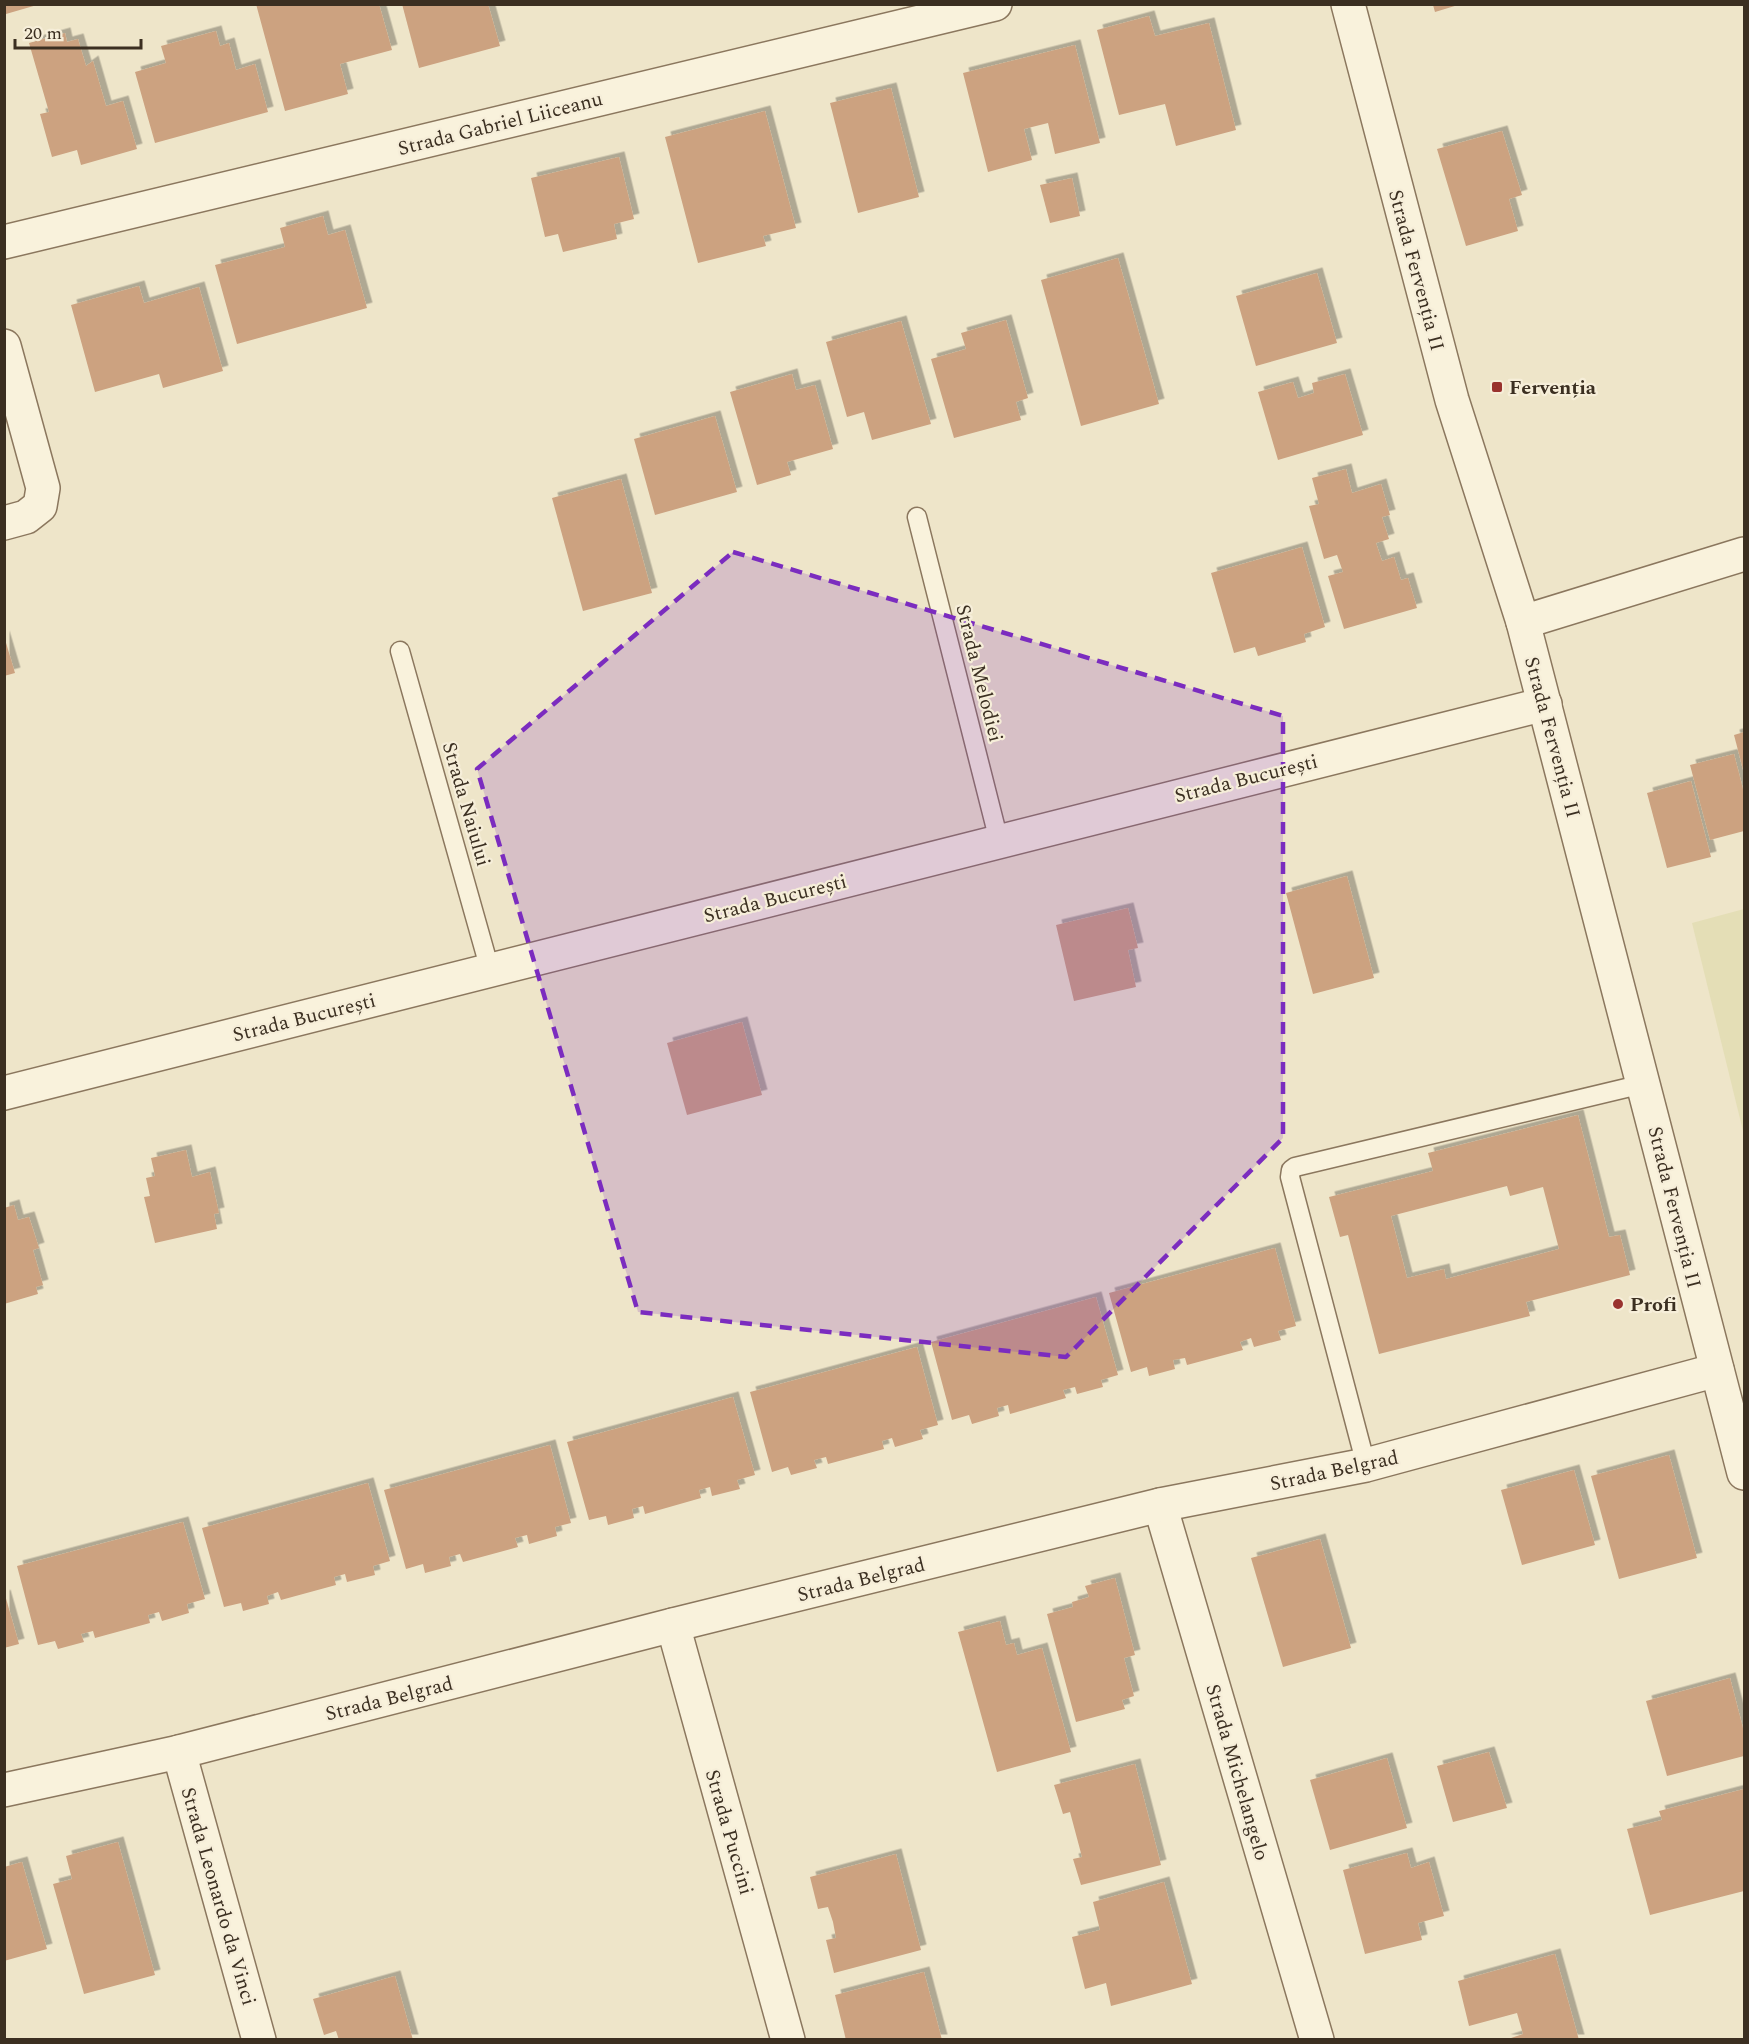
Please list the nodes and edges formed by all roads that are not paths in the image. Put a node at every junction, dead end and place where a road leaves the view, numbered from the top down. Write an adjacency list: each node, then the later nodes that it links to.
1 (995, 4): 3 (street, Strada Gabriel Liiceanu)
2 (1347, 4): 8 (street, Strada Fervenția II)
3 (4, 242)
4 (4, 346): 6 (street)
5 (917, 517): 11 (lane, Strada Melodiei)
6 (4, 523)
7 (1744, 554): 8 (street)
8 (1523, 622): 10 (street, Strada Fervenția II)
9 (400, 651): 12 (lane, Strada Naiului)
10 (1545, 704): 11 (street, Strada București); 13 (street, Strada Fervenția II)
11 (999, 841): 12 (street, Strada București)
12 (490, 970): 14 (street, Strada București)
13 (1643, 1084): 15 (street, Strada Fervenția II); 16 (lane)
14 (4, 1093)
15 (1717, 1370): 16 (street, Strada Belgrad); 17 (street, Strada Fervenția II)
16 (1366, 1465): 18 (street, Strada Belgrad)
17 (1744, 1473)
18 (1160, 1504): 19 (street, Strada Belgrad); 24 (street, Strada Michelangelo)
19 (673, 1625): 20 (street, Strada Belgrad); 23 (street, Strada Puccini)
20 (179, 1752): 21 (street, Strada Belgrad); 22 (street, Strada Leonardo da Vinci)
21 (4, 1790)
22 (259, 2040)
23 (788, 2040)
24 (1317, 2040)

